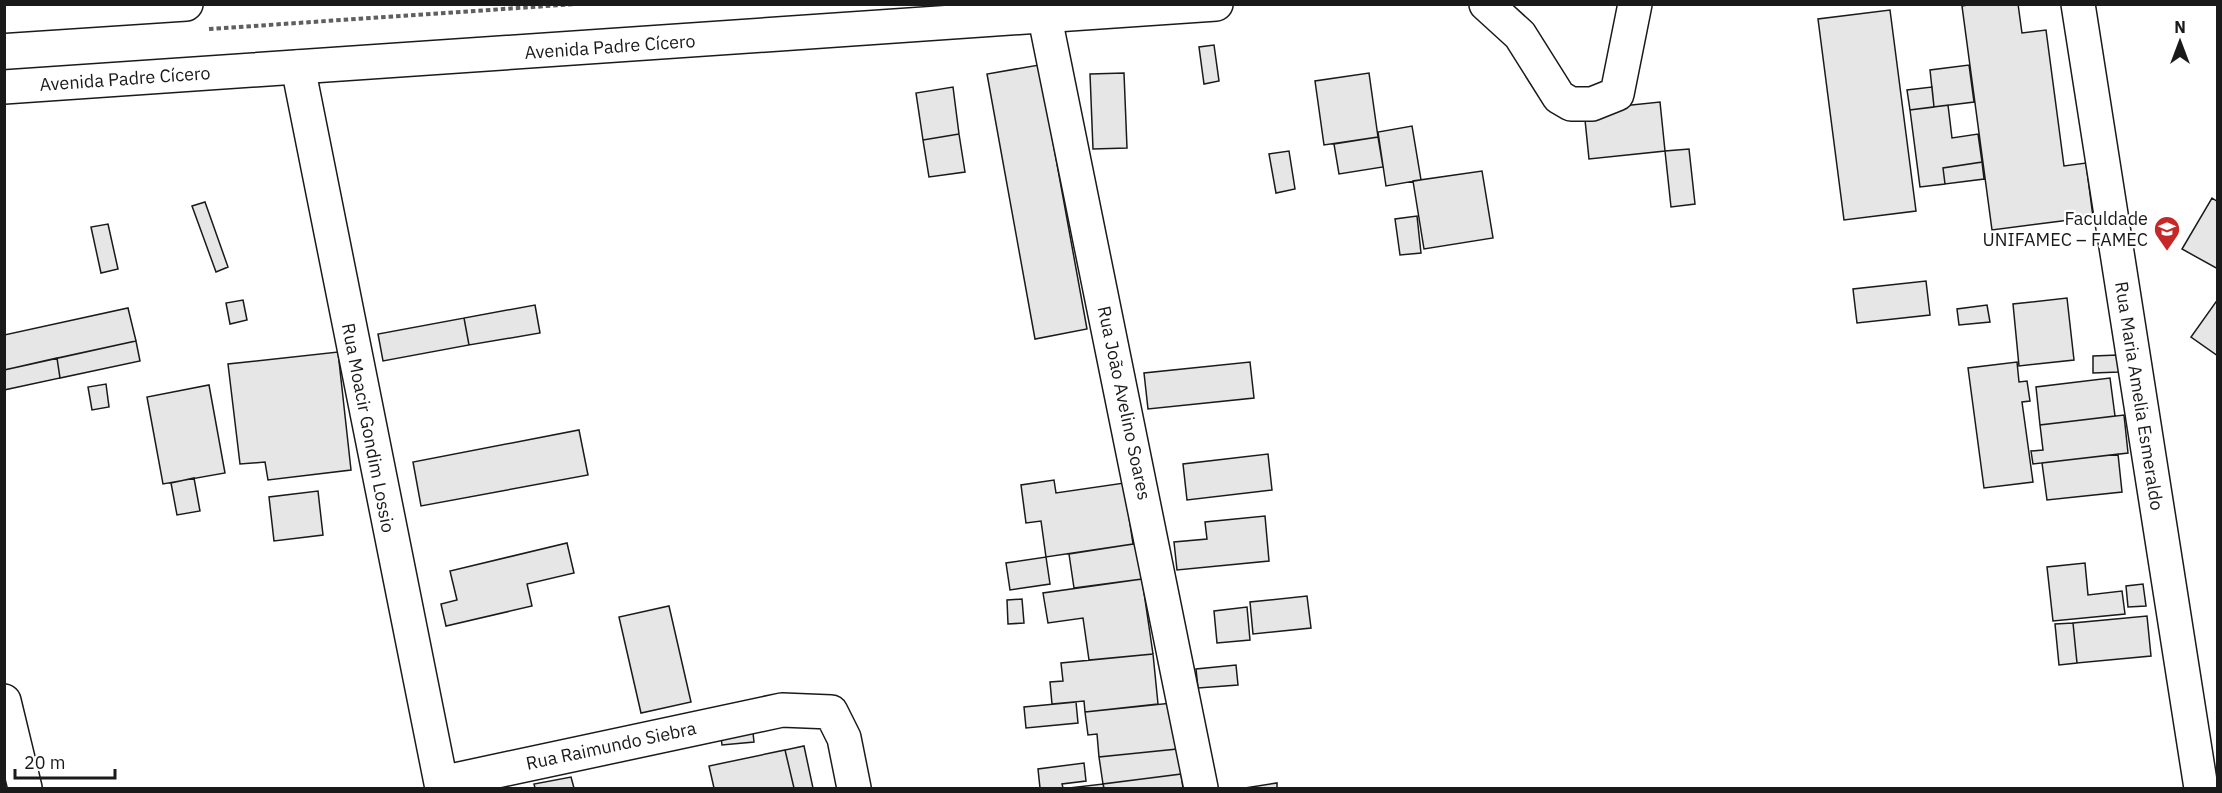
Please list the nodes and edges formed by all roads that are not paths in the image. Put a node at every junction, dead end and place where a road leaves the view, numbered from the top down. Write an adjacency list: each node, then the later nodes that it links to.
1 (186, 4): 6 (main road)
2 (1216, 4): 7 (main road, Avenida Padre Cícero)
3 (1486, 4): 4 (main road)
4 (1635, 4)
5 (2078, 4): 15 (main road, Rua Maria Amelia Esmeraldo)
6 (4, 16)
7 (1045, 18): 8 (main road, Avenida Padre Cícero); 14 (main road, Rua João Avelino Soares)
8 (298, 67): 9 (main road, Avenida Padre Cícero); 11 (main road, Rua Moacir Gondim Lossio)
9 (4, 87)
10 (4, 701): 12 (main road)
11 (441, 786): 13 (main road, Rua Raimundo Siebra)
12 (25, 789)
13 (855, 789)
14 (1201, 789)
15 (2201, 789)

